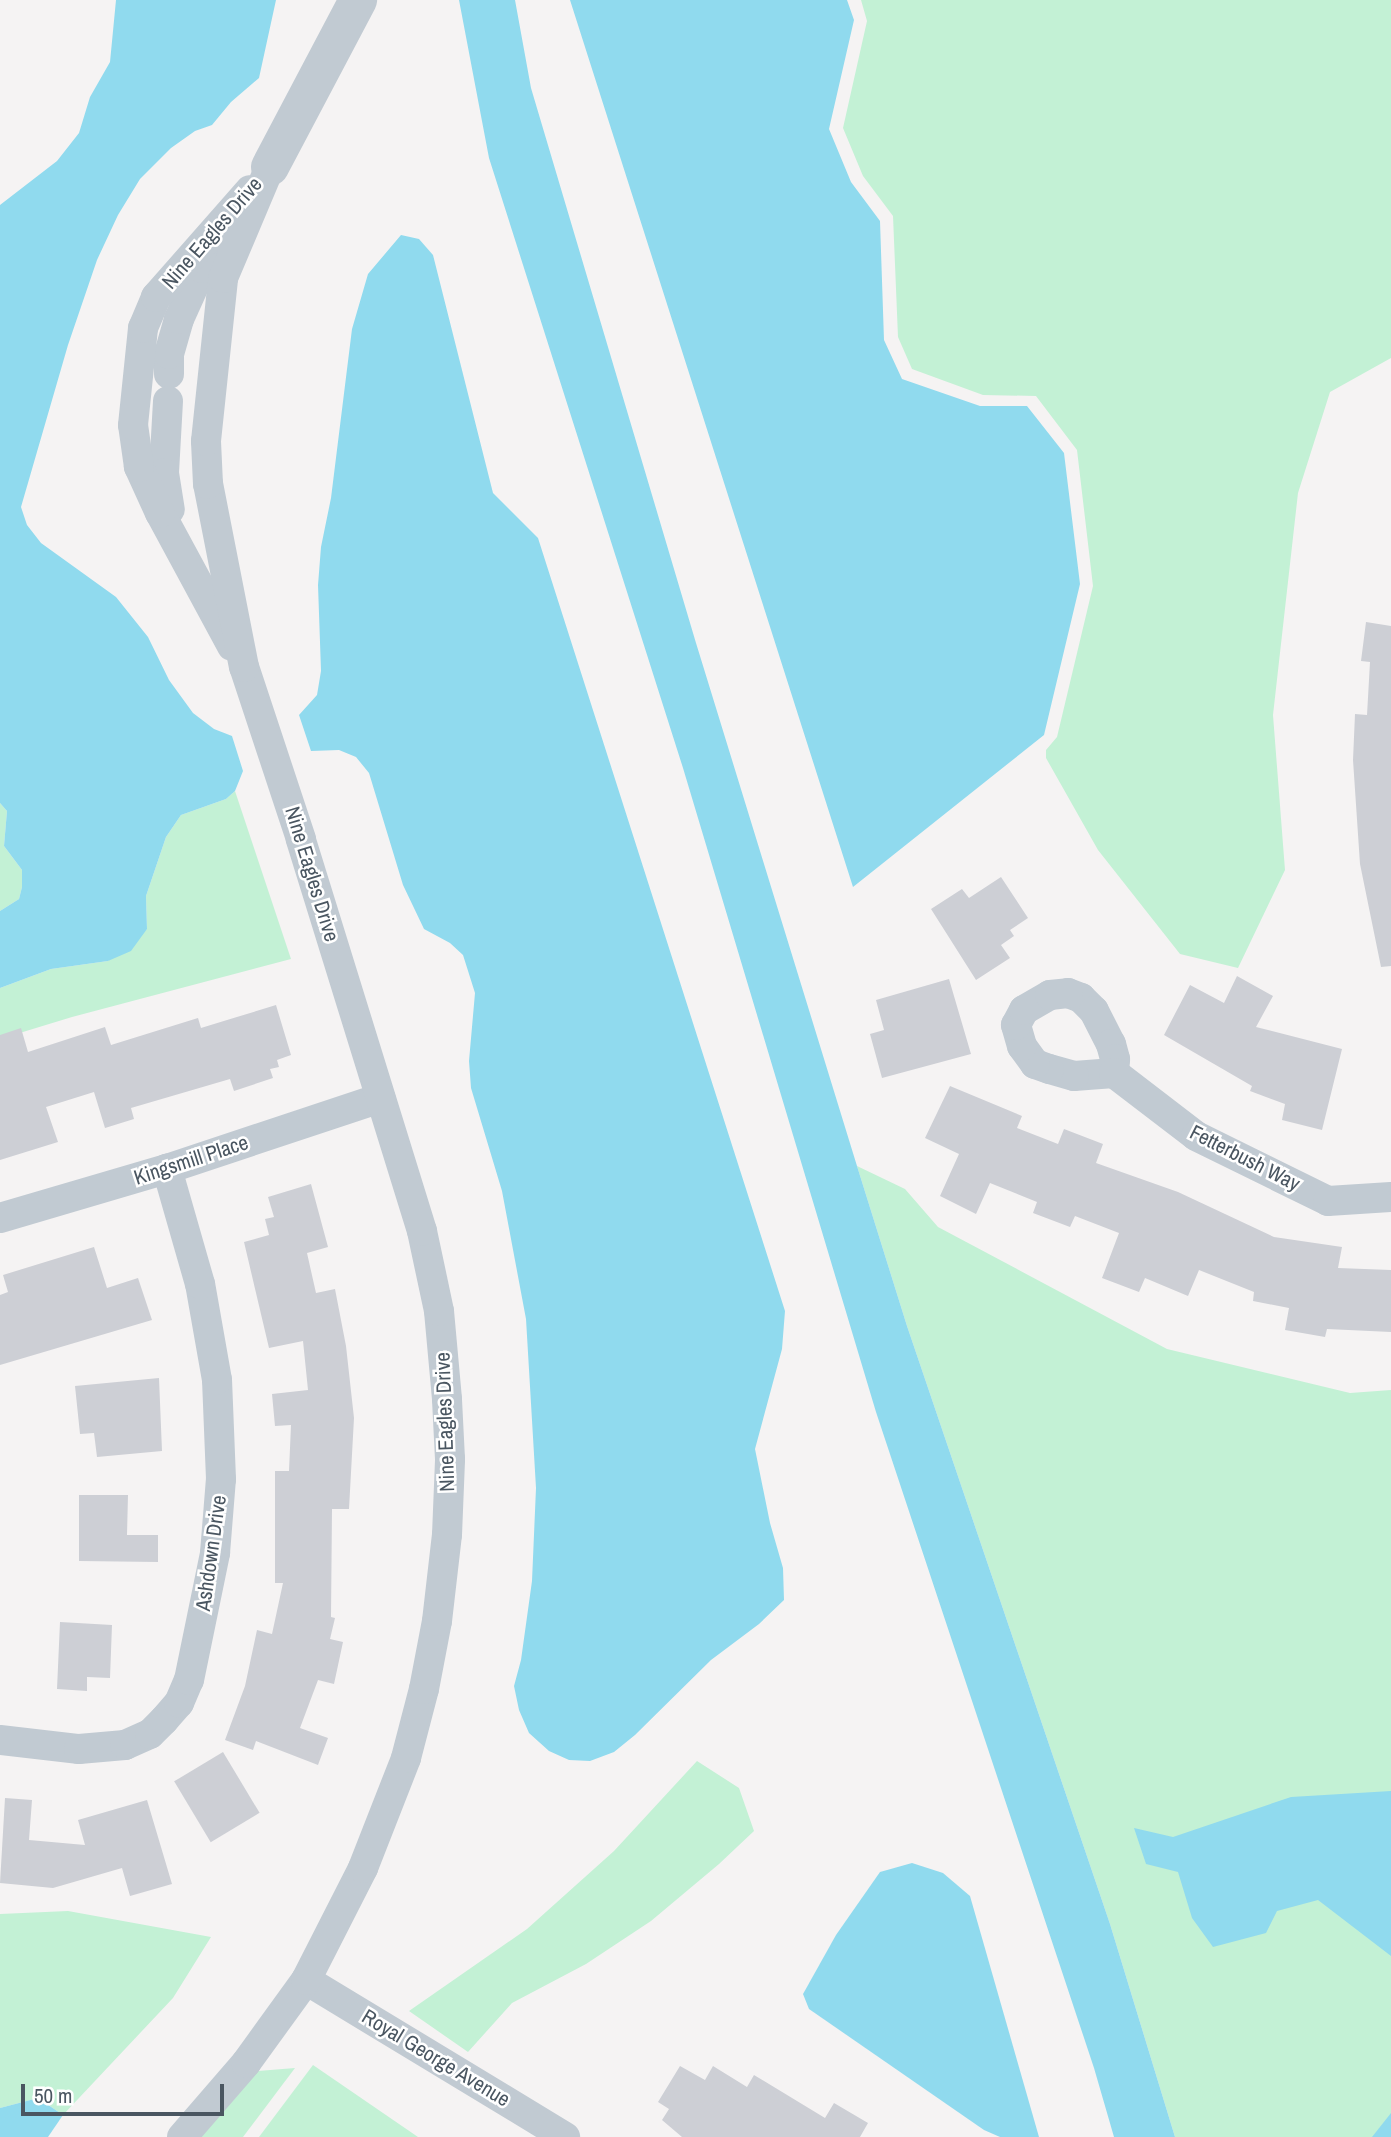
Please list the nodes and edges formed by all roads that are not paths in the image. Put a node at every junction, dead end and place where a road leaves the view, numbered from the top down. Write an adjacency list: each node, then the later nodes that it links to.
1 (358, 0): 2 (street, Nine Eagles Drive)
2 (270, 167): 3 (street, Nine Eagles Drive); 3 (street, Nine Eagles Drive); 4 (street, Nine Eagles Drive)
3 (175, 541): 4 (street, Nine Eagles Drive)
4 (244, 667): 6 (street, Nine Eagles Drive)
5 (1114, 1073): 8 (street, Fetterbush Way)
6 (381, 1098): 7 (street, Kingsmill Place); 11 (street, Nine Eagles Drive)
7 (167, 1169): 9 (street, Kingsmill Place); 10 (street, Ashdown Drive)
8 (1391, 1197)
9 (0, 1218)
10 (0, 1740)
11 (306, 1980): 12 (street, Nine Eagles Drive); 13 (street, Royal George Avenue)
12 (182, 2137)
13 (565, 2137)

